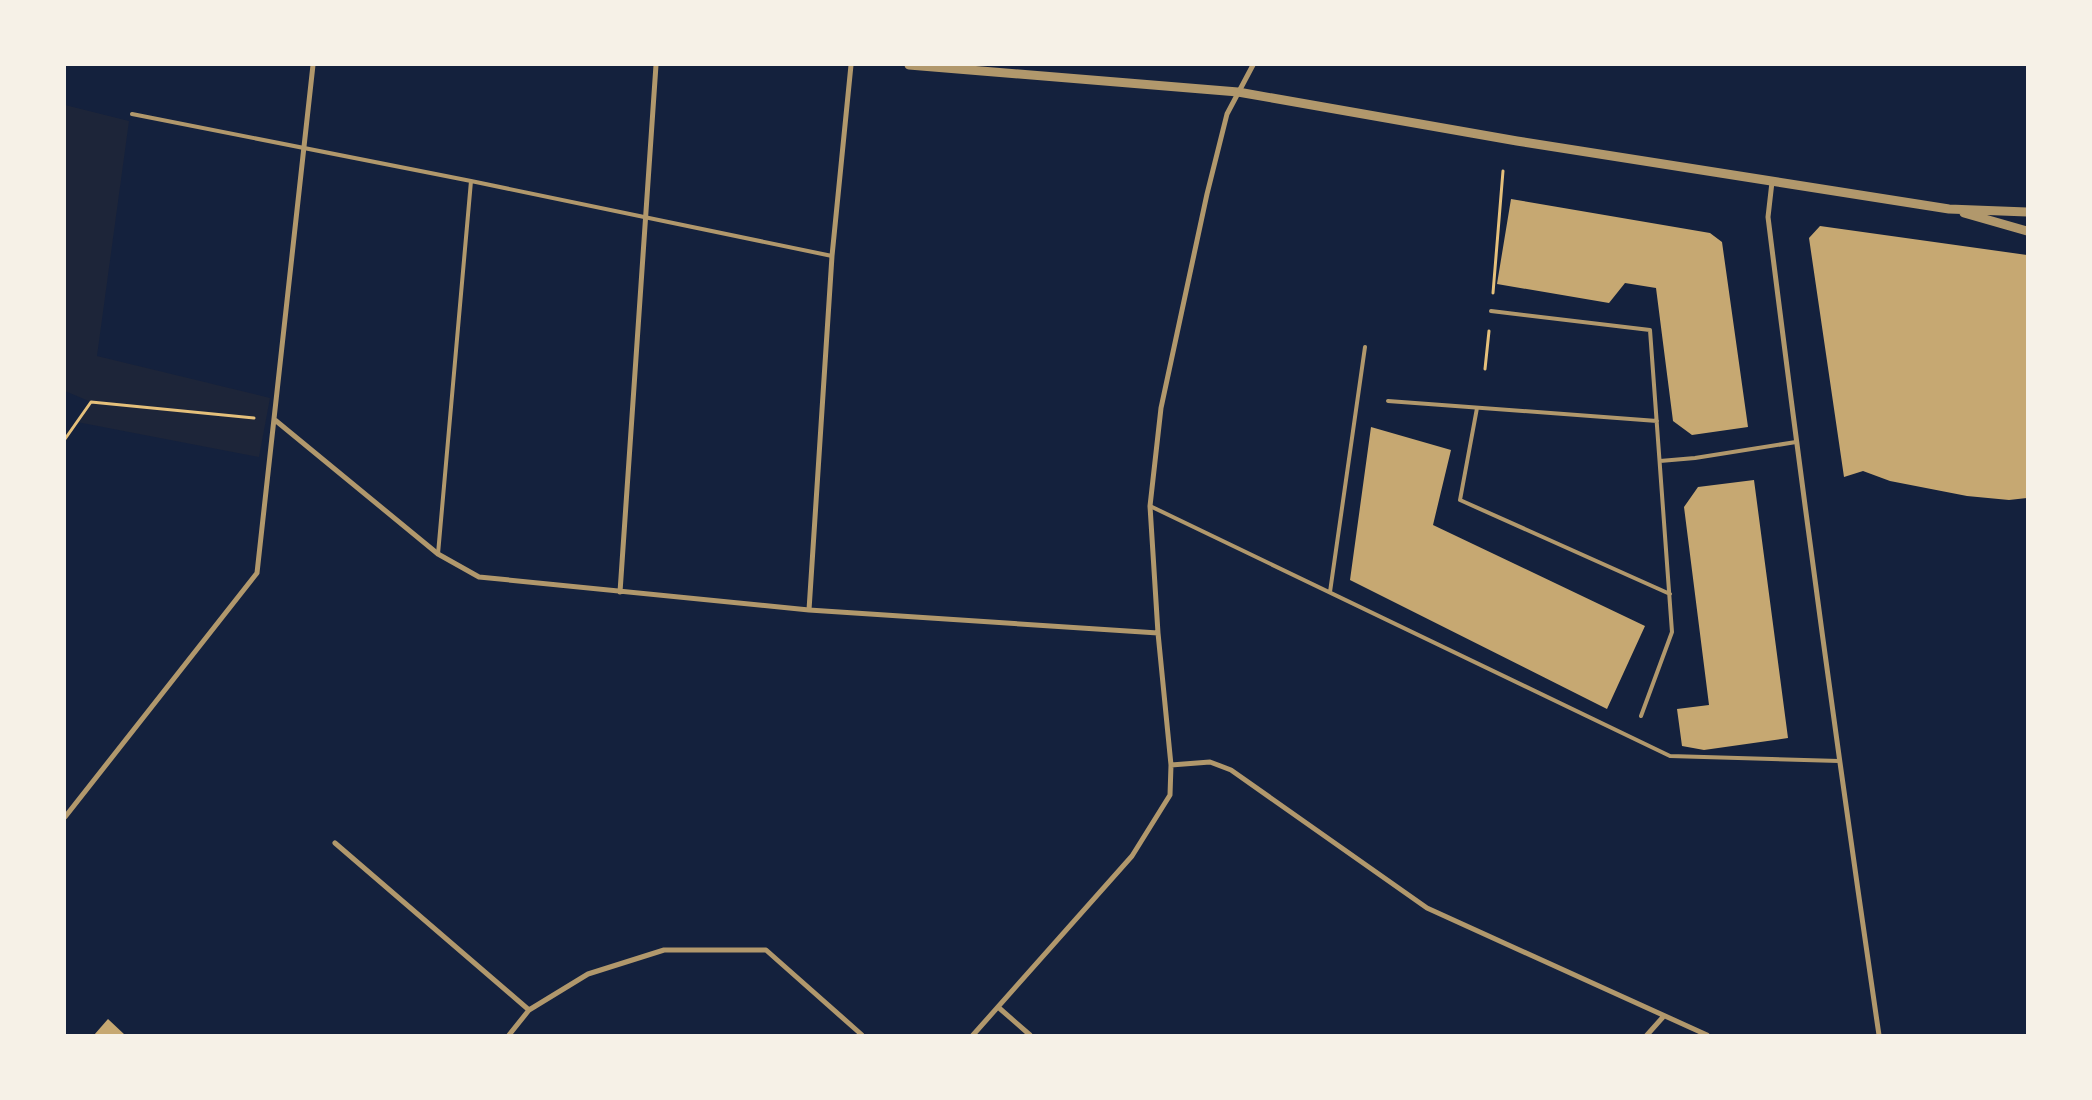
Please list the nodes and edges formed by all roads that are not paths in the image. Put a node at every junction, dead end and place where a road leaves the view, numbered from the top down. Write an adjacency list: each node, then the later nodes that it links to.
1 (313, 65): 8 (street)
2 (656, 65): 13 (street)
3 (851, 65): 15 (street)
4 (909, 65): 6 (street)
5 (1253, 65): 6 (street)
6 (1238, 92): 10 (street); 24 (street)
7 (132, 114): 8 (lane)
8 (303, 149): 9 (lane); 20 (street)
9 (472, 181): 13 (lane); 25 (lane)
10 (1772, 182): 11 (street); 22 (street)
11 (1949, 208): 12 (street); 14 (street)
12 (2027, 212)
13 (645, 217): 15 (lane); 26 (street)
14 (2027, 231)
15 (832, 256): 29 (street)
16 (1491, 311): 21 (lane)
17 (1365, 347): 27 (lane)
18 (1388, 402): 19 (lane)
19 (1477, 408): 21 (lane); 28 (lane)
20 (275, 420): 25 (street); 34 (street)
21 (1657, 420): 23 (lane)
22 (1796, 442): 23 (lane); 32 (street)
23 (1660, 461): 28 (lane)
24 (1150, 506): 27 (lane); 30 (street)
25 (438, 554): 26 (street)
26 (620, 592): 29 (street)
27 (1330, 592): 32 (lane)
28 (1670, 594): 31 (lane)
29 (809, 610): 30 (street)
30 (1158, 633): 33 (street)
31 (1641, 716)
32 (1839, 761): 45 (street)
33 (1172, 765): 36 (street); 38 (street)
34 (65, 817)
35 (335, 843): 37 (street)
36 (998, 1007): 41 (street); 42 (street)
37 (529, 1010): 39 (street); 40 (street)
38 (1663, 1017): 43 (street); 44 (street)
39 (509, 1035)
40 (862, 1035)
41 (973, 1035)
42 (1030, 1035)
43 (1647, 1035)
44 (1707, 1035)
45 (1879, 1035)

